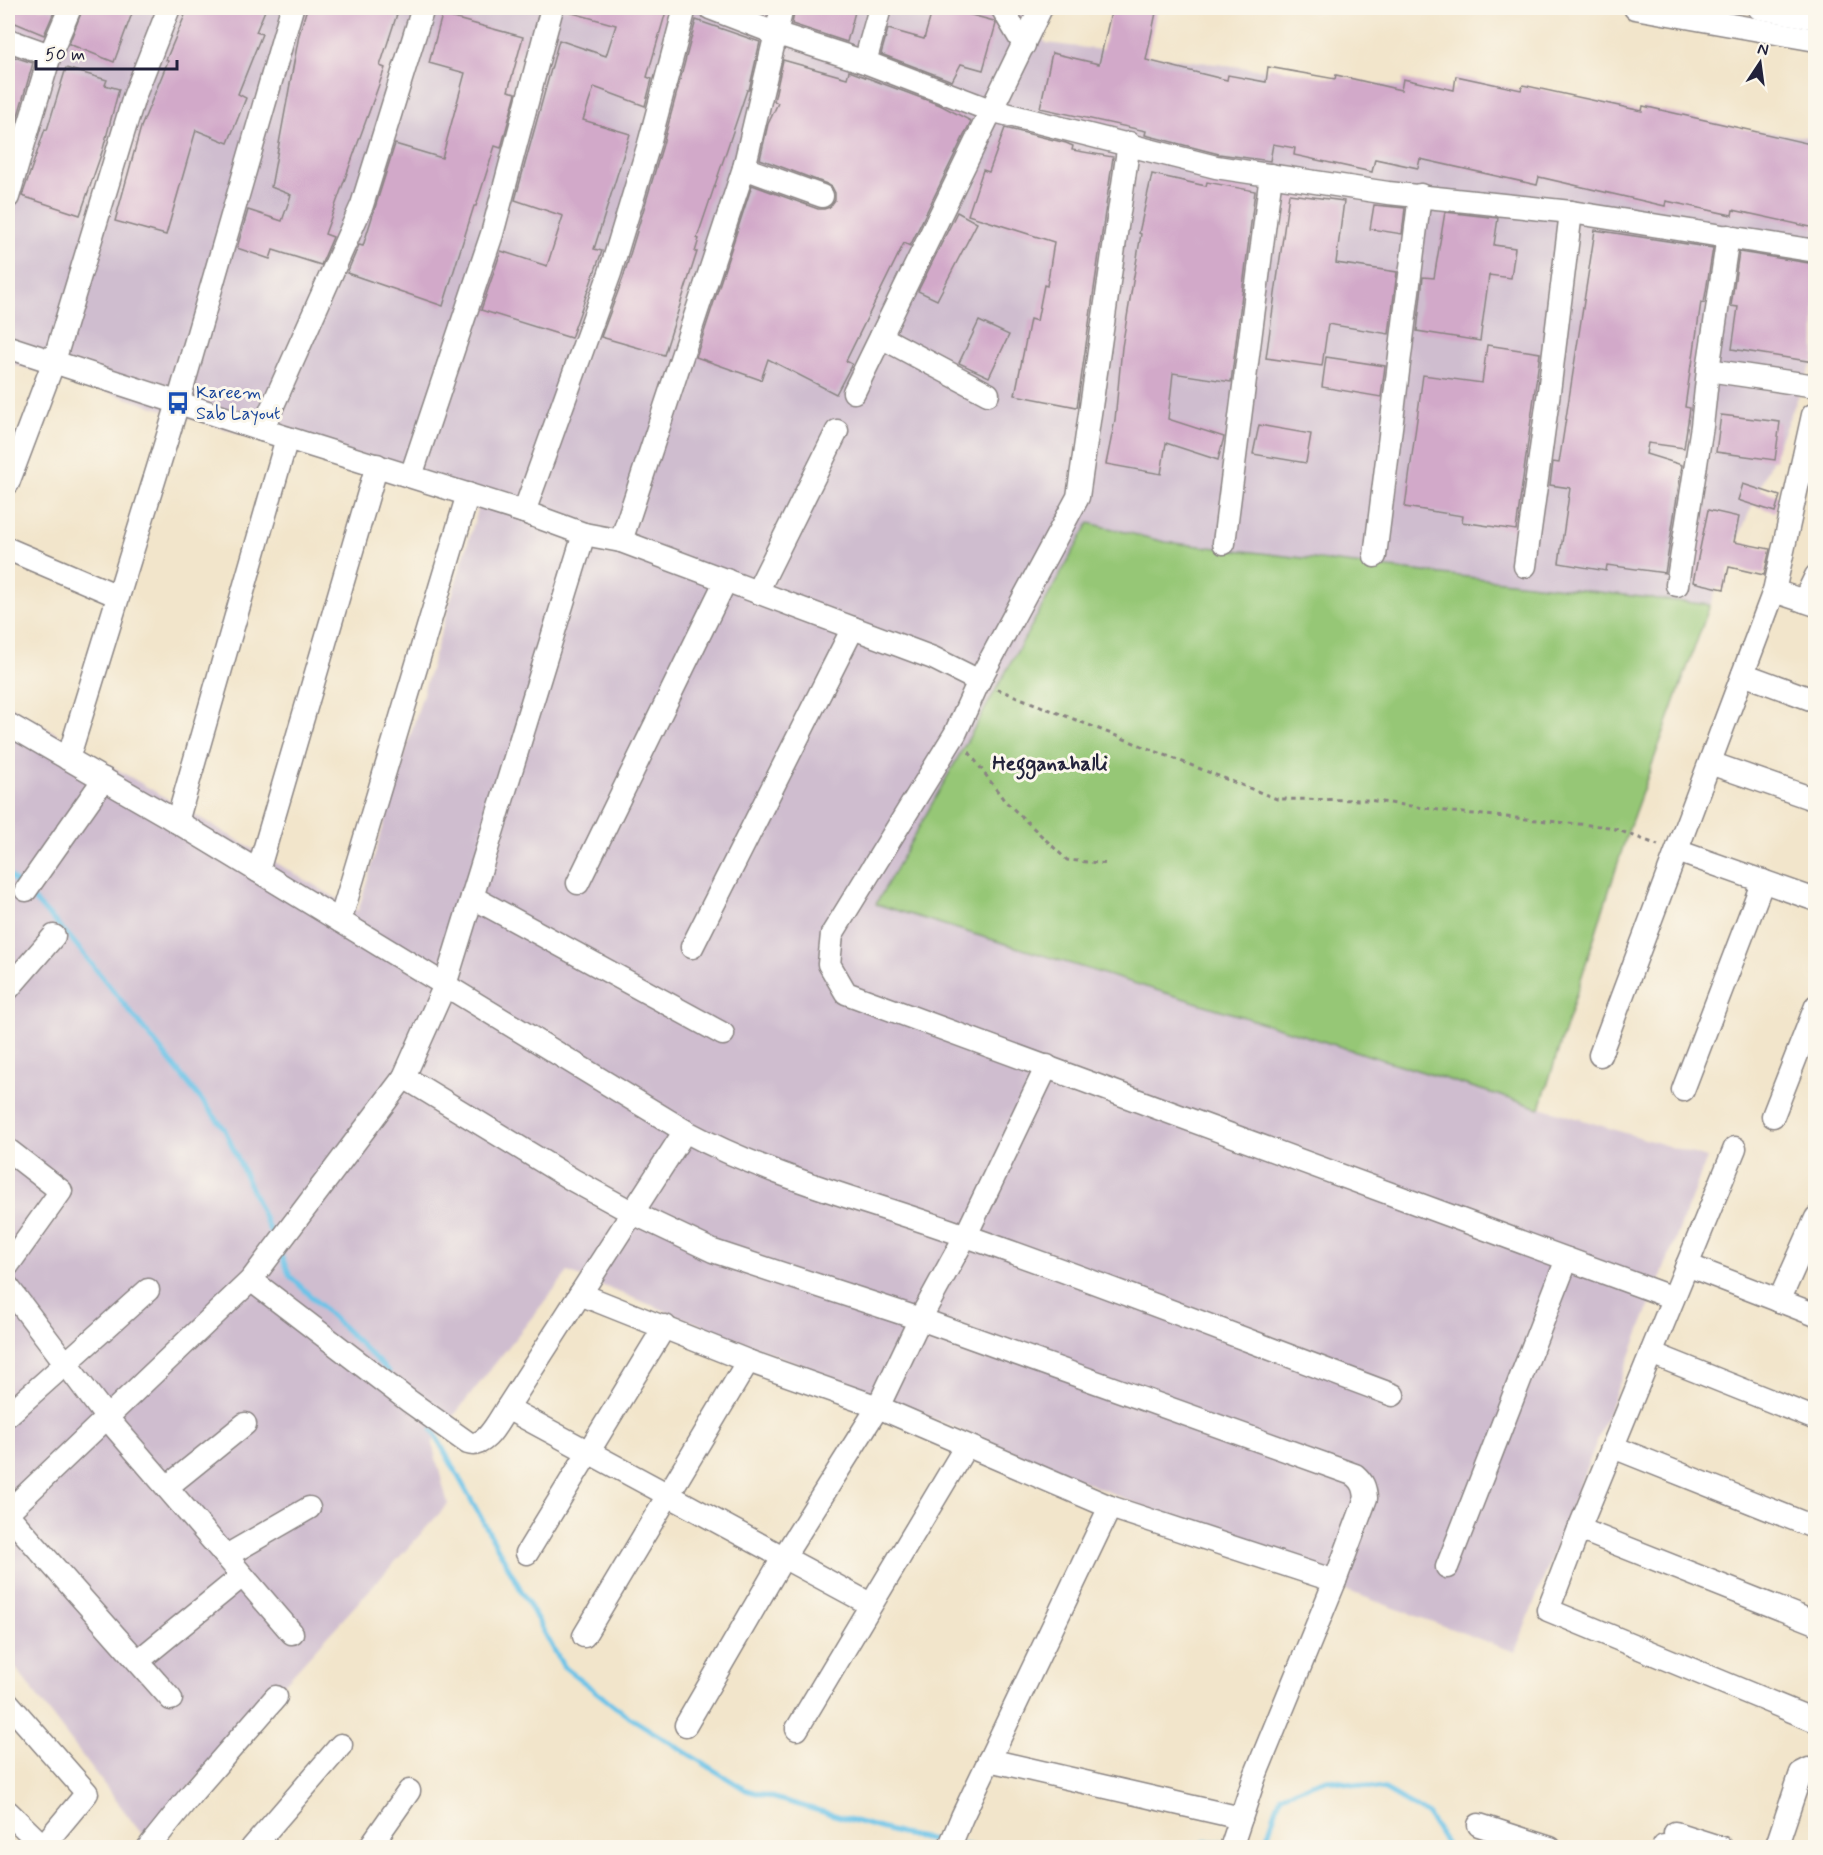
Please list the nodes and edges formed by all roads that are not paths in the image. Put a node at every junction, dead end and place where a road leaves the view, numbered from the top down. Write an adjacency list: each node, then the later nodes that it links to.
1 (70, 8): 19 (street)
2 (169, 8): 33 (street)
3 (292, 8): 38 (street)
4 (423, 8): 40 (street)
5 (552, 8): 44 (street)
6 (685, 8): 47 (street)
7 (710, 8): 15 (street)
8 (782, 8): 15 (street)
9 (880, 8): 20 (street)
10 (1002, 8): 18 (street)
11 (1041, 8): 18 (street)
12 (1635, 8): 17 (street)
13 (1759, 8): 14 (street)
14 (1815, 18)
15 (775, 33): 20 (street); 23 (street)
16 (8, 40): 19 (street)
17 (1815, 40)
18 (1024, 45): 21 (street)
19 (50, 56): 26 (street)
20 (865, 62): 21 (street)
21 (990, 110): 22 (street); 31 (street)
22 (1129, 144): 24 (street); 63 (street)
23 (744, 168): 27 (street); 49 (street)
24 (1271, 175): 25 (street); 50 (street)
25 (1420, 195): 28 (street); 52 (street)
26 (8, 196)
27 (822, 196)
28 (1571, 212): 29 (street); 53 (street)
29 (1728, 236): 30 (street); 34 (street)
30 (1815, 251)
31 (881, 337): 36 (street); 37 (street)
32 (8, 347): 33 (street)
33 (54, 362): 38 (street); 45 (street)
34 (1708, 370): 35 (street); 56 (street)
35 (1815, 386)
36 (854, 392)
37 (988, 394)
38 (178, 403): 40 (street); 59 (street)
39 (1813, 415): 57 (street)
40 (262, 430): 42 (street)
41 (837, 431): 58 (street)
42 (287, 438): 43 (street); 70 (street)
43 (377, 465): 44 (street); 72 (street)
44 (411, 476): 46 (street)
45 (8, 483)
46 (468, 494): 47 (street); 78 (street)
47 (524, 512): 48 (street)
48 (584, 534): 49 (street); 76 (street)
49 (621, 541): 55 (street)
50 (1224, 543)
51 (8, 549): 59 (street)
52 (1376, 556)
53 (1525, 566)
54 (1815, 576): 60 (street)
55 (726, 580): 58 (street); 74 (street)
56 (1677, 585)
57 (1774, 591): 60 (street); 62 (street)
58 (757, 592): 61 (street)
59 (118, 596): 66 (street)
60 (1810, 603)
61 (854, 628): 63 (street); 80 (street)
62 (1743, 674): 64 (street); 67 (street)
63 (979, 681): 86 (street)
64 (1815, 701)
65 (8, 724): 66 (street)
66 (68, 759): 68 (street)
67 (1710, 763): 69 (street); 71 (street)
68 (104, 779): 70 (street); 75 (street)
69 (1815, 800)
70 (177, 822): 72 (street)
71 (1677, 851): 73 (street); 85 (street)
72 (258, 871): 78 (street)
73 (1763, 882): 77 (street); 88 (street)
74 (578, 883)
75 (27, 890)
76 (472, 897): 81 (street); 84 (street)
77 (1815, 900)
78 (340, 921): 81 (street)
79 (54, 936): 82 (street)
80 (692, 947)
81 (445, 985): 87 (street); 90 (street)
82 (8, 989)
83 (1815, 1006): 89 (street)
84 (723, 1034)
85 (1600, 1055)
86 (1047, 1066): 95 (street); 96 (street)
87 (404, 1077): 93 (street); 99 (street)
88 (1683, 1090)
89 (1773, 1116)
90 (685, 1131): 93 (street); 95 (street)
91 (1735, 1148): 98 (street)
92 (8, 1150): 97 (street)
93 (633, 1213): 102 (street); 106 (street)
94 (1815, 1218): 104 (street)
95 (966, 1235): 106 (street); 111 (street)
96 (1568, 1259): 103 (street); 131 (street)
97 (8, 1265)
98 (1687, 1265): 103 (street); 104 (street)
99 (251, 1280): 113 (street); 115 (street)
100 (8, 1287): 110 (street)
101 (148, 1290): 110 (street)
102 (580, 1294): 107 (street); 113 (street)
103 (1673, 1298): 108 (street)
104 (1779, 1301): 105 (street)
105 (1815, 1315)
106 (920, 1319): 112 (street); 133 (street)
107 (665, 1326): 109 (street); 120 (street)
108 (1651, 1353): 116 (street); 119 (street)
109 (748, 1361): 112 (street); 122 (street)
110 (66, 1363): 114 (street); 115 (street)
111 (1393, 1395)
112 (878, 1407): 118 (street); 130 (street)
113 (507, 1408): 120 (street)
114 (8, 1415)
115 (107, 1418): 121 (street); 125 (street)
116 (1815, 1419)
117 (244, 1424): 121 (street)
118 (966, 1446): 123 (street); 134 (street)
119 (1612, 1447): 126 (street); 127 (street)
120 (588, 1452): 122 (street); 128 (street)
121 (167, 1487): 129 (street)
122 (668, 1495): 130 (street); 137 (street)
123 (1110, 1507): 133 (street); 146 (street)
124 (309, 1508): 129 (street)
125 (8, 1513): 138 (street)
126 (1815, 1528)
127 (1579, 1529): 135 (street); 142 (street)
128 (527, 1553)
129 (226, 1556): 132 (street)
130 (783, 1558): 134 (street); 143 (street)
131 (1447, 1567)
132 (242, 1576): 136 (street); 138 (street)
133 (1335, 1581): 151 (street)
134 (870, 1605): 144 (street)
135 (1815, 1623)
136 (292, 1634)
137 (584, 1636)
138 (138, 1661): 140 (street)
139 (276, 1697): 155 (street)
140 (171, 1699)
141 (8, 1703): 154 (street)
142 (1815, 1721)
143 (686, 1725)
144 (797, 1729)
145 (341, 1745): 156 (street)
146 (989, 1760): 151 (street); 152 (street)
147 (1815, 1771): 160 (street)
148 (409, 1791): 157 (street)
149 (8, 1812): 154 (street)
150 (1479, 1825): 158 (street)
151 (1236, 1832)
152 (952, 1839)
153 (1667, 1842): 159 (street)
154 (44, 1847)
155 (148, 1848)
156 (252, 1848)
157 (369, 1848)
158 (1550, 1848)
159 (1722, 1848)
160 (1776, 1848)

